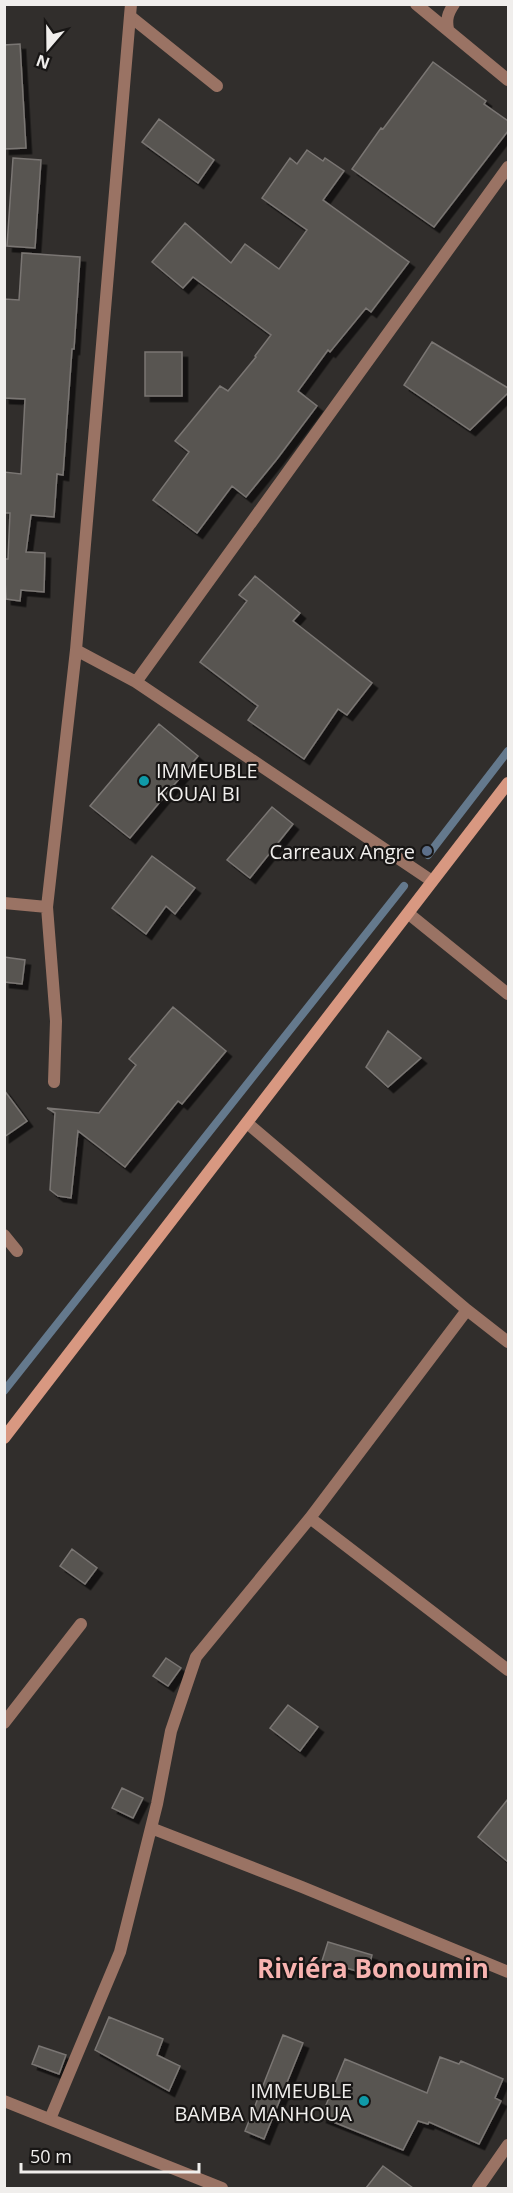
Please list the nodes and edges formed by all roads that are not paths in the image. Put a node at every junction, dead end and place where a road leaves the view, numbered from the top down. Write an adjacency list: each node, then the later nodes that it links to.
1 (416, 4): 4 (street)
2 (454, 4): 4 (street)
3 (131, 11): 6 (street); 8 (street)
4 (448, 29): 5 (street)
5 (508, 80)
6 (217, 86)
7 (508, 167): 9 (street)
8 (76, 650): 9 (street); 13 (street)
9 (136, 682): 11 (street)
10 (508, 783): 11 (street)
11 (432, 881): 14 (street)
12 (4, 903): 13 (street)
13 (47, 907): 16 (street)
14 (409, 914): 15 (street); 17 (street)
15 (508, 994)
16 (54, 1082)
17 (247, 1123): 20 (street); 22 (street)
18 (4, 1235): 19 (street)
19 (17, 1251)
20 (467, 1310): 21 (street); 23 (street)
21 (508, 1342)
22 (4, 1438)
23 (310, 1518): 25 (street); 27 (street)
24 (81, 1624): 26 (street)
25 (508, 1670)
26 (4, 1724)
27 (151, 1828): 28 (street); 30 (street)
28 (508, 1972)
29 (4, 2101): 30 (street)
30 (50, 2119): 32 (street)
31 (508, 2145): 33 (street)
32 (222, 2188)
33 (478, 2188)

